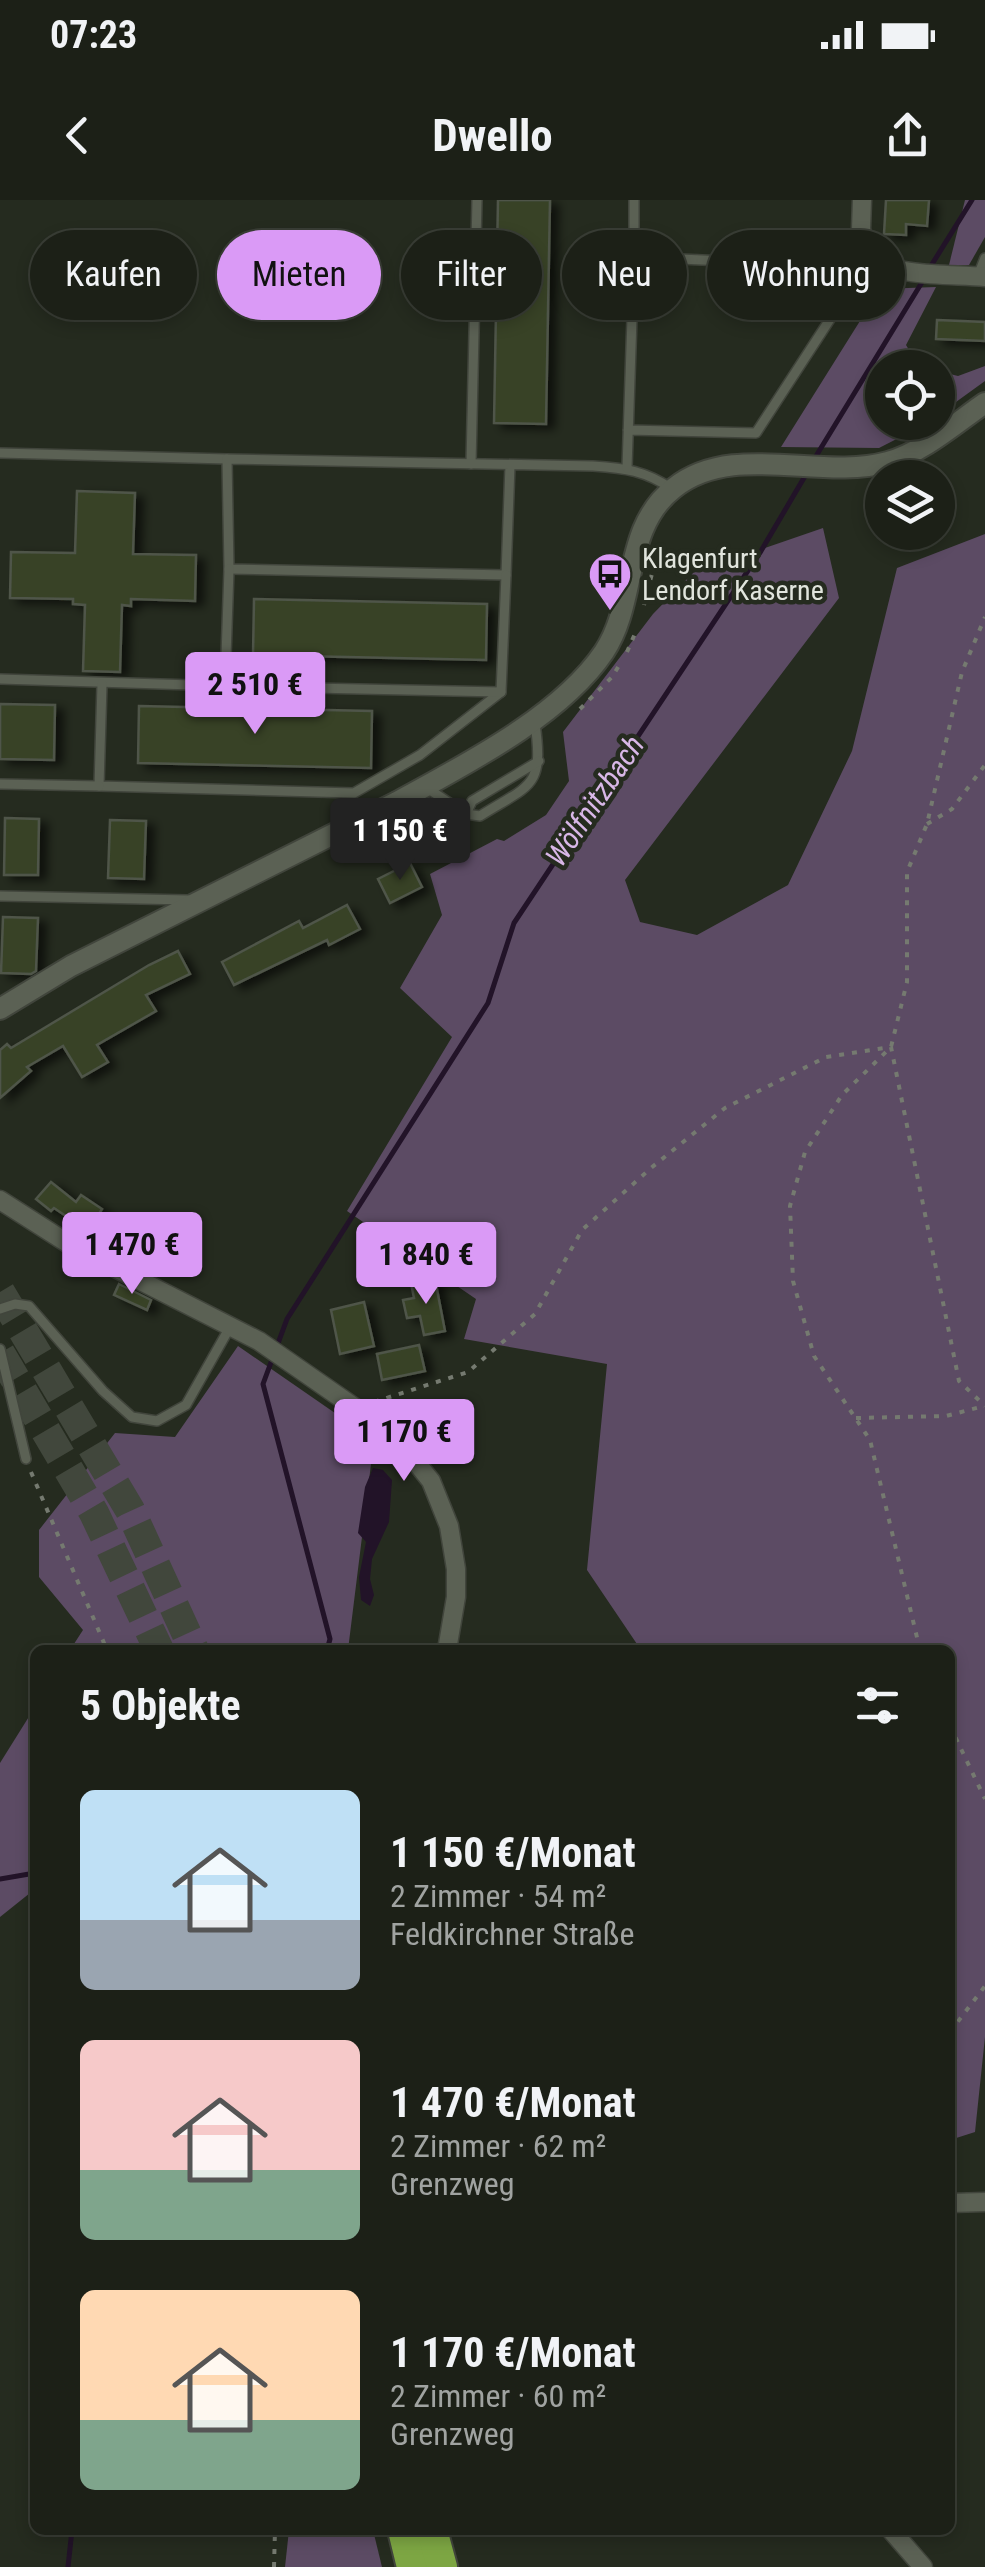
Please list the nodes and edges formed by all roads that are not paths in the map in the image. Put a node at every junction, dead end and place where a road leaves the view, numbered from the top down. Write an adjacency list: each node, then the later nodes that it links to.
1 (477, 200): 15 (lane)
2 (634, 200): 4 (lane)
3 (862, 200): 5 (street)
4 (634, 230)
5 (861, 230)
6 (985, 258): 8 (lane)
7 (905, 272): 8 (street)
8 (981, 276)
9 (632, 320): 12 (lane)
10 (829, 320): 12 (lane)
11 (985, 403): 18 (street)
12 (628, 430): 17 (lane)
13 (0, 453): 14 (lane)
14 (227, 459): 15 (lane); 19 (lane)
15 (471, 464): 16 (lane)
16 (510, 465): 17 (lane); 20 (lane)
17 (626, 468): 18 (lane)
18 (672, 489): 25 (street)
19 (229, 569): 20 (lane); 23 (lane)
20 (506, 575): 24 (lane)
21 (0, 680): 22 (lane)
22 (102, 684): 23 (lane); 28 (lane)
23 (225, 686): 24 (lane)
24 (500, 692): 28 (lane)
25 (534, 717): 26 (lane); 29 (street)
26 (540, 761): 30 (lane); 30 (lane)
27 (0, 784): 28 (lane)
28 (99, 786)
29 (425, 786): 30 (lane); 32 (street)
30 (466, 814)
31 (0, 896): 32 (lane)
32 (201, 900): 33 (street)
33 (0, 1009)
34 (0, 1200): 36 (street)
35 (0, 1309): 36 (lane)
36 (231, 1325): 39 (street)
37 (0, 1350): 38 (lane)
38 (26, 1458)
39 (448, 1645)
40 (985, 2202): 41 (street)
41 (955, 2204)
42 (404, 2535): 45 (highway)
43 (433, 2535): 46 (highway)
44 (895, 2535): 47 (street)
45 (412, 2567)
46 (442, 2567)
47 (923, 2567)

